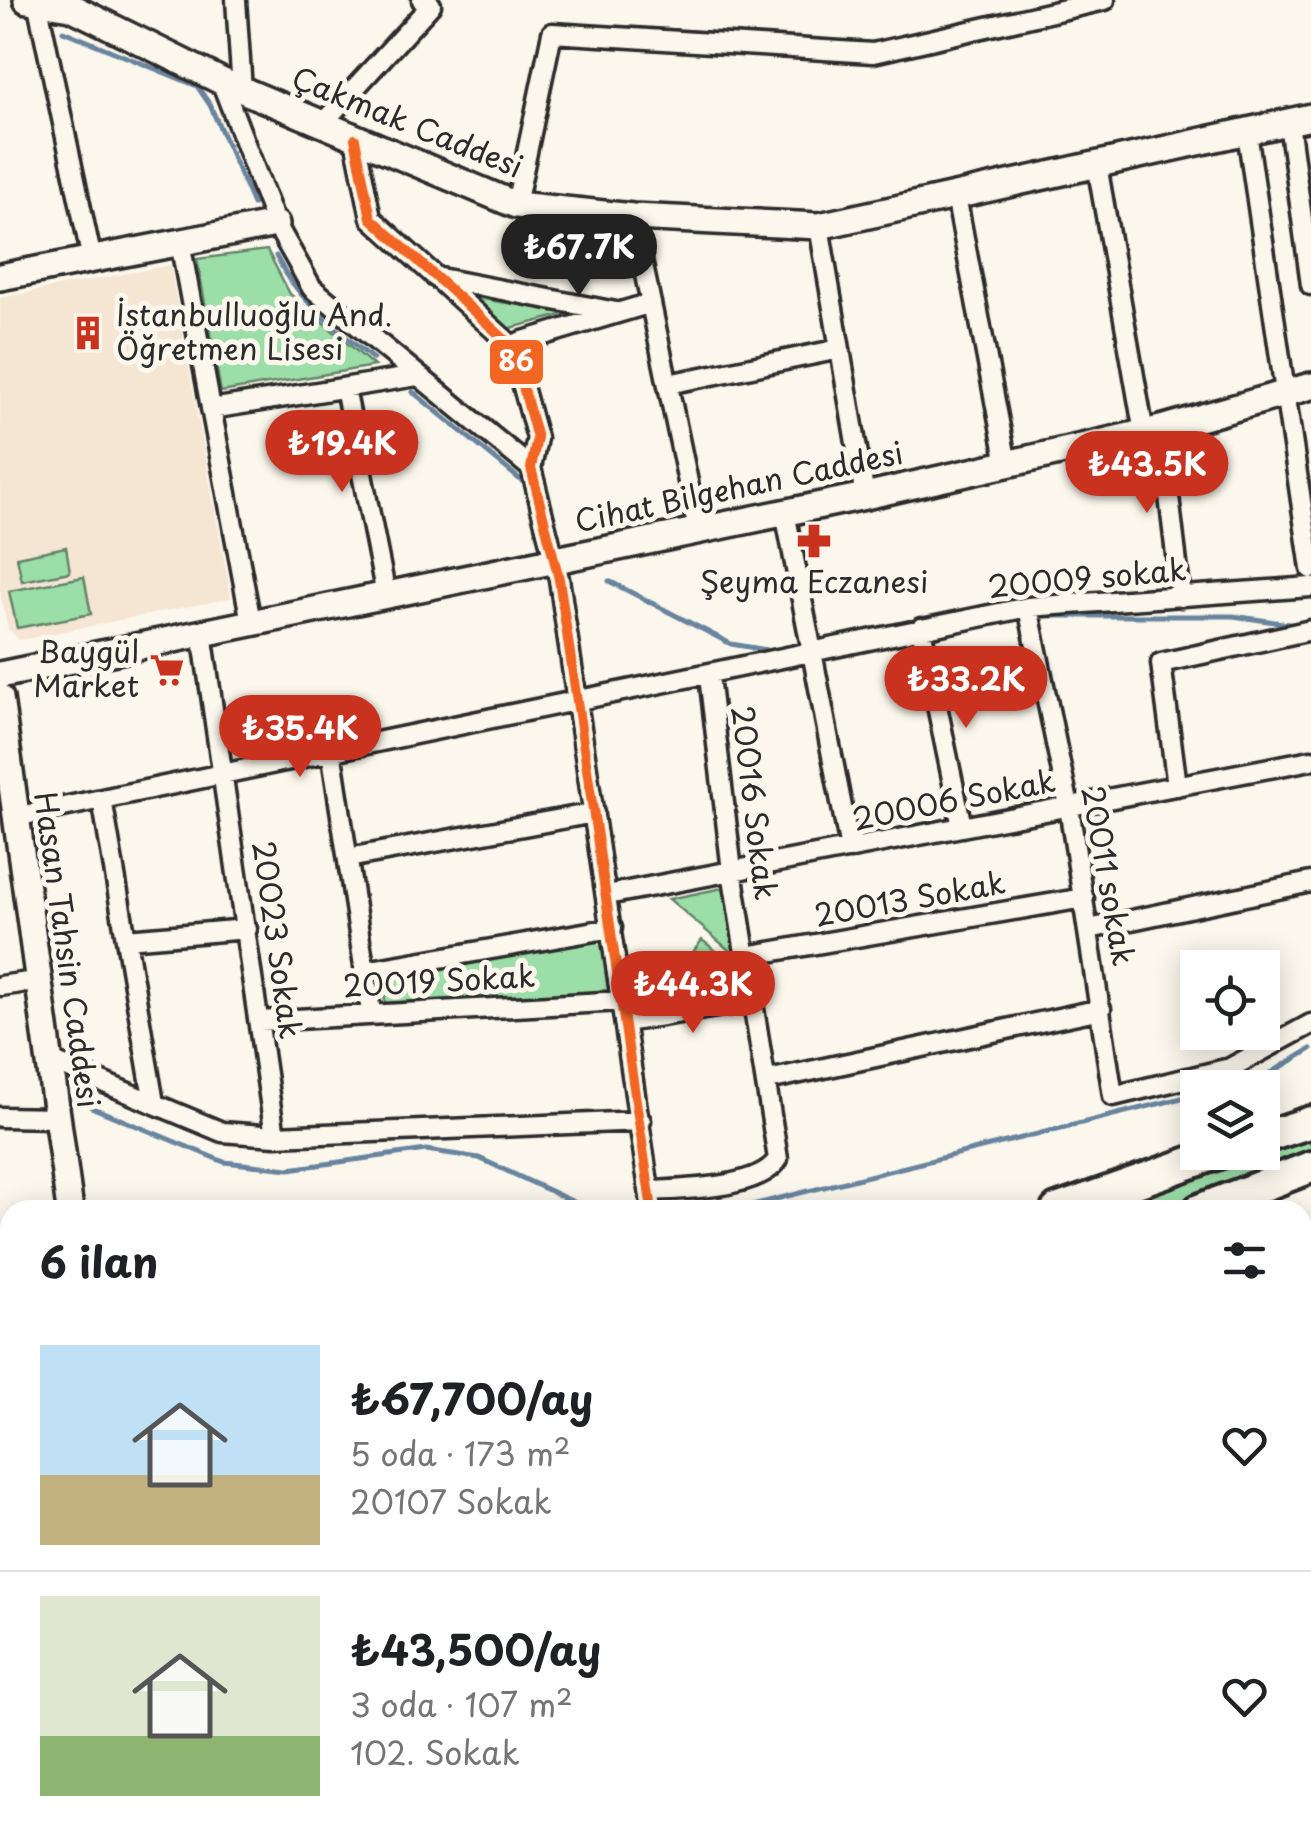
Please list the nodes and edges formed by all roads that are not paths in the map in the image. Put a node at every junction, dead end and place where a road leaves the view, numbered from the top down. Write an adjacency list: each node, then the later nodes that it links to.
1 (27, 0): 5 (main road, Çakmak Caddesi)
2 (236, 0): 6 (street)
3 (422, 0): 8 (street)
4 (1105, 0): 13 (street)
5 (49, 2): 6 (main road, Çakmak Caddesi); 18 (street)
6 (232, 85): 8 (main road, Çakmak Caddesi); 15 (street)
7 (1300, 120): 9 (main road, Çakmak Caddesi); 21 (street)
8 (321, 125): 10 (main road, Çakmak Caddesi)
9 (1247, 132): 11 (main road, Çakmak Caddesi); 30 (street)
10 (354, 139): 13 (main road, Çakmak Caddesi); 20 (street)
11 (1097, 164): 12 (main road, Çakmak Caddesi); 32 (street)
12 (956, 196): 16 (main road, Çakmak Caddesi); 33 (street)
13 (516, 204): 14 (main road, Çakmak Caddesi)
14 (633, 217): 16 (main road, Çakmak Caddesi); 22 (street)
15 (276, 224): 17 (main road); 26 (street)
16 (820, 226): 25 (street)
17 (180, 242): 18 (main road); 31 (street)
18 (92, 260): 19 (main road)
19 (0, 277)
20 (434, 277): 23 (street); 34 (street)
21 (1311, 285)
22 (651, 303): 23 (street); 27 (street)
23 (616, 312): 24 (street)
24 (520, 342)
25 (840, 349): 27 (street); 35 (street)
26 (416, 376): 29 (street); 34 (street)
27 (668, 384): 37 (street)
28 (1311, 386): 30 (main road, Cihat Bilgehan Caddesi)
29 (345, 388): 31 (street); 41 (street)
30 (1286, 395): 32 (main road, Cihat Bilgehan Caddesi); 39 (street)
31 (211, 409): 44 (street)
32 (1152, 431): 33 (main road, Cihat Bilgehan Caddesi); 42 (street)
33 (1006, 464): 35 (main road, Cihat Bilgehan Caddesi)
34 (531, 468): 38 (street)
35 (864, 496): 36 (main road, Cihat Bilgehan Caddesi)
36 (785, 512): 37 (main road, Cihat Bilgehan Caddesi); 48 (street)
37 (698, 530): 38 (main road, Cihat Bilgehan Caddesi)
38 (555, 560): 41 (main road, Cihat Bilgehan Caddesi); 52 (street)
39 (1311, 569)
40 (1311, 588): 42 (street, 20009 sokak)
41 (386, 594): 44 (main road, Cihat Bilgehan Caddesi)
42 (1181, 597): 43 (street, 20009 sokak)
43 (1029, 614): 47 (street, 20009 sokak); 58 (street, 20011 sokak)
44 (251, 622): 46 (main road, Cihat Bilgehan Caddesi)
45 (1311, 630): 56 (street)
46 (202, 633): 49 (main road, Cihat Bilgehan Caddesi); 55 (street, 20023 Sokak)
47 (922, 634): 48 (street, 20009 sokak); 61 (street)
48 (812, 651): 50 (street, 20009 sokak); 62 (street)
49 (0, 675)
50 (709, 676): 52 (street, 20009 sokak); 64 (street, 20016 Sokak)
51 (0, 698): 60 (main road, Hasan Tahsin Caddesi)
52 (577, 700): 53 (street, 20009 sokak); 59 (street)
53 (331, 750): 55 (street, 20009 sokak); 63 (street)
54 (1311, 760): 56 (street, 20006 Sokak)
55 (225, 771): 57 (street, 20009 sokak); 69 (street, 20023 Sokak)
56 (1177, 786): 58 (street, 20006 Sokak)
57 (102, 799): 60 (street, 20009 sokak); 71 (street)
58 (1068, 807): 61 (street, 20006 Sokak); 67 (street, 20011 sokak)
59 (594, 813): 63 (street); 66 (street)
60 (15, 817): 74 (main road, Hasan Tahsin Caddesi)
61 (962, 827): 62 (street, 20006 Sokak)
62 (850, 849): 64 (street, 20006 Sokak)
63 (348, 858): 73 (street)
64 (732, 872): 66 (street, 20006 Sokak); 72 (street, 20016 Sokak)
65 (1311, 882): 70 (street)
66 (606, 896): 68 (street)
67 (1084, 898): 70 (street, 20011 sokak); 72 (street, 20013 Sokak)
68 (612, 928): 73 (street); 76 (street)
69 (247, 929): 71 (street); 80 (street, 20023 Sokak)
70 (1089, 929): 78 (street, 20011 sokak)
71 (126, 939): 85 (street)
72 (746, 956): 77 (street, 20016 Sokak)
73 (365, 970): 79 (street)
74 (36, 981): 75 (street); 83 (main road, Hasan Tahsin Caddesi)
75 (0, 986)
76 (622, 1000): 79 (street, 20019 Sokak); 81 (street)
77 (754, 1001): 81 (street); 84 (street, 20016 Sokak)
78 (1101, 1010): 82 (street, 20011 sokak); 84 (street)
79 (371, 1012): 80 (street, 20019 Sokak)
80 (260, 1021): 91 (street, 20023 Sokak)
81 (625, 1022): 88 (street)
82 (1311, 1024)
83 (47, 1059): 85 (street); 87 (main road, Hasan Tahsin Caddesi)
84 (768, 1080): 96 (street, 20016 Sokak)
85 (154, 1103): 91 (street)
86 (0, 1117): 87 (street)
87 (56, 1118): 94 (main road, Hasan Tahsin Caddesi)
88 (641, 1121): 91 (street); 95 (street)
89 (1311, 1122): 90 (highway)
90 (1280, 1132)
91 (276, 1136)
92 (1180, 1166): 97 (highway)
93 (1311, 1168): 98 (highway)
94 (68, 1200)
95 (651, 1200)
96 (655, 1200)
97 (1085, 1200)
98 (1226, 1200)

